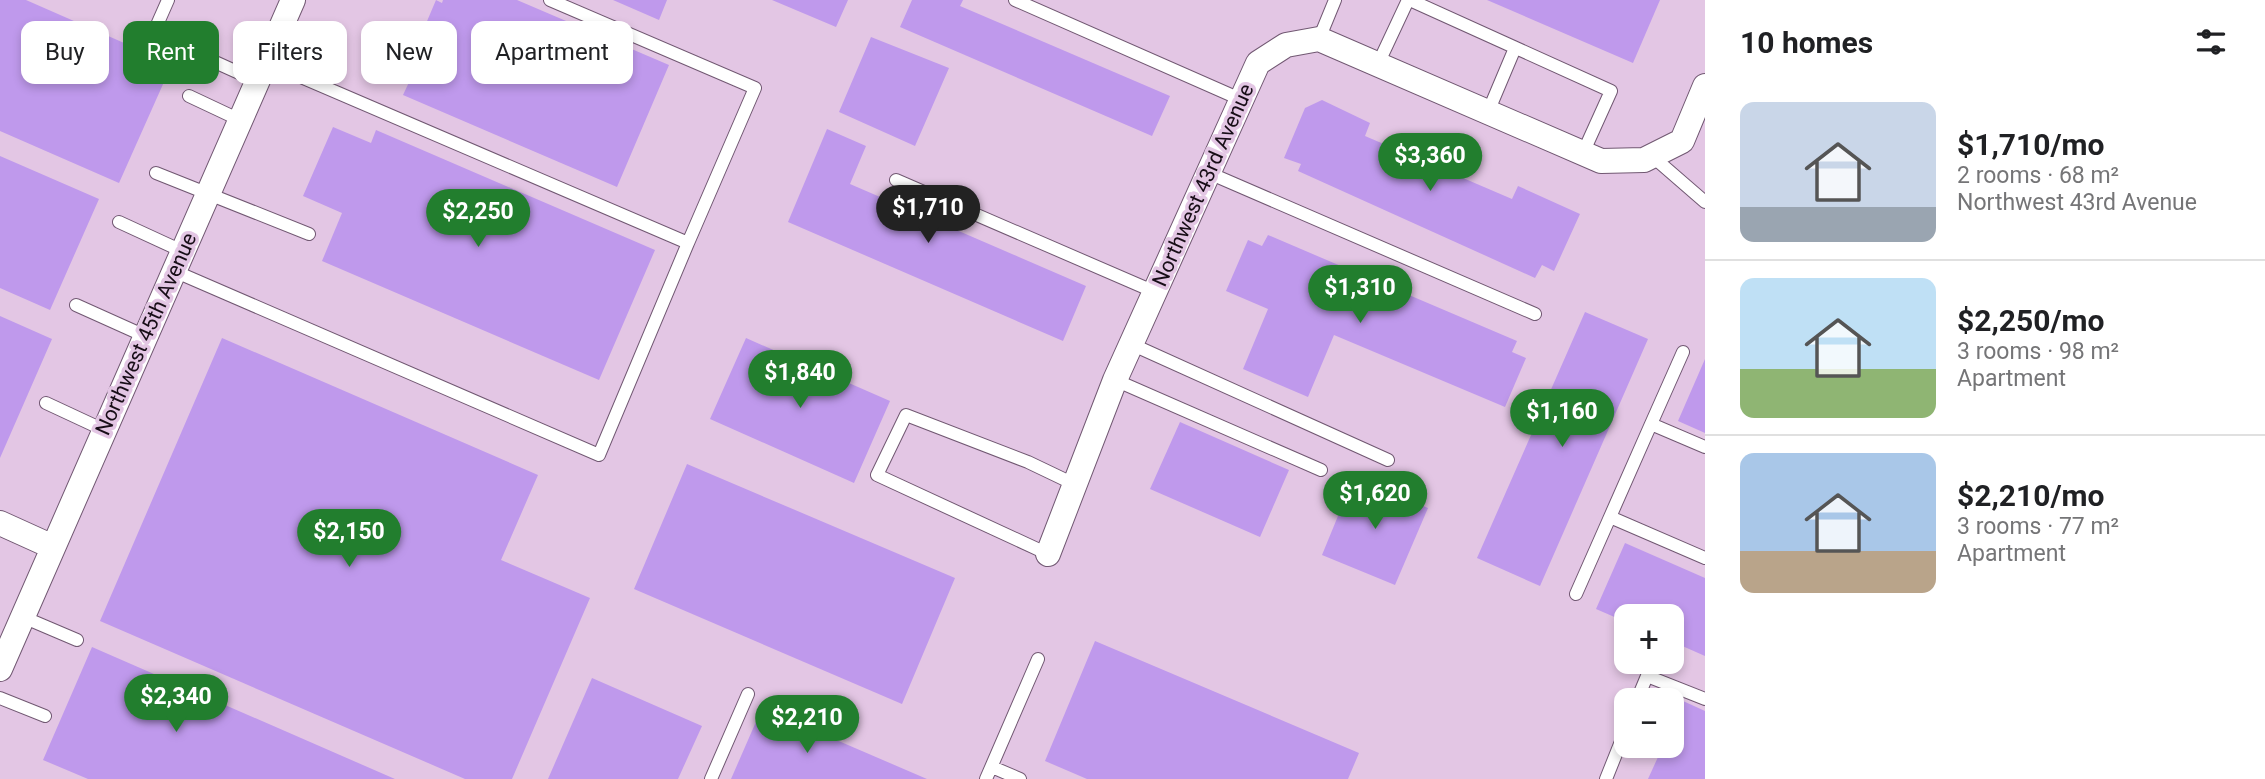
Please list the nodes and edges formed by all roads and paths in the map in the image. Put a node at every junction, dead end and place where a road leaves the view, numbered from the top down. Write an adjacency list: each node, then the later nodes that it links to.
1 (168, 0): 10 (lane)
2 (293, 0): 7 (street, Northwest 45th Avenue)
3 (550, 0): 28 (lane)
4 (1015, 0): 16 (lane)
5 (1335, 0): 8 (lane)
6 (1409, 0): 9 (lane); 11 (lane)
7 (284, 21)
8 (1319, 39): 11 (street); 16 (street, Northwest 43rd Avenue)
9 (1515, 48): 17 (lane); 19 (lane)
10 (233, 61)
11 (1378, 64): 17 (street)
12 (255, 84): 18 (street, Northwest 45th Avenue)
13 (293, 84): 28 (lane)
14 (1704, 92): 20 (street)
15 (189, 96): 18 (lane)
16 (1240, 99): 22 (street, Northwest 43rd Avenue)
17 (1488, 111): 19 (street)
18 (240, 120): 24 (street, Northwest 45th Avenue)
19 (1583, 153): 20 (street)
20 (1652, 156): 25 (lane)
21 (156, 173): 24 (lane)
22 (1209, 173): 30 (street, Northwest 43rd Avenue); 32 (lane)
23 (896, 180): 30 (lane)
24 (208, 194): 27 (lane); 29 (street, Northwest 45th Avenue)
25 (1705, 202)
26 (119, 222): 29 (lane)
27 (309, 234)
28 (688, 243): 29 (lane)
29 (178, 261): 33 (street, Northwest 45th Avenue)
30 (1155, 292): 34 (street, Northwest 43rd Avenue)
31 (76, 305): 33 (lane)
32 (1535, 314)
33 (145, 336): 39 (street, Northwest 45th Avenue)
34 (1131, 344): 36 (street, Northwest 43rd Avenue); 41 (lane)
35 (1683, 352): 38 (lane)
36 (1115, 380): 42 (lane); 43 (street, Northwest 43rd Avenue)
37 (46, 403): 39 (lane)
38 (1651, 424): 40 (lane); 44 (lane)
39 (104, 430): 46 (street, Northwest 45th Avenue)
40 (1705, 447)
41 (1388, 460)
42 (1321, 470)
43 (1074, 484): 47 (street, Northwest 43rd Avenue); 47 (lane)
44 (1610, 517): 48 (lane); 49 (lane)
45 (0, 523): 46 (street)
46 (53, 547): 50 (street, Northwest 45th Avenue)
47 (1048, 554)
48 (1705, 558)
49 (1576, 594)
50 (23, 617): 51 (lane); 53 (street, Northwest 45th Avenue)
51 (77, 640)
52 (1038, 659): 62 (lane)
53 (0, 669)
54 (1642, 688): 55 (lane)
55 (1677, 688)
56 (1684, 691): 59 (lane)
57 (748, 694): 63 (lane)
58 (0, 698): 60 (lane)
59 (1705, 699)
60 (45, 716)
61 (1614, 758): 65 (lane)
62 (989, 773): 64 (lane)
63 (711, 779)
64 (1020, 779)
65 (1606, 779)

